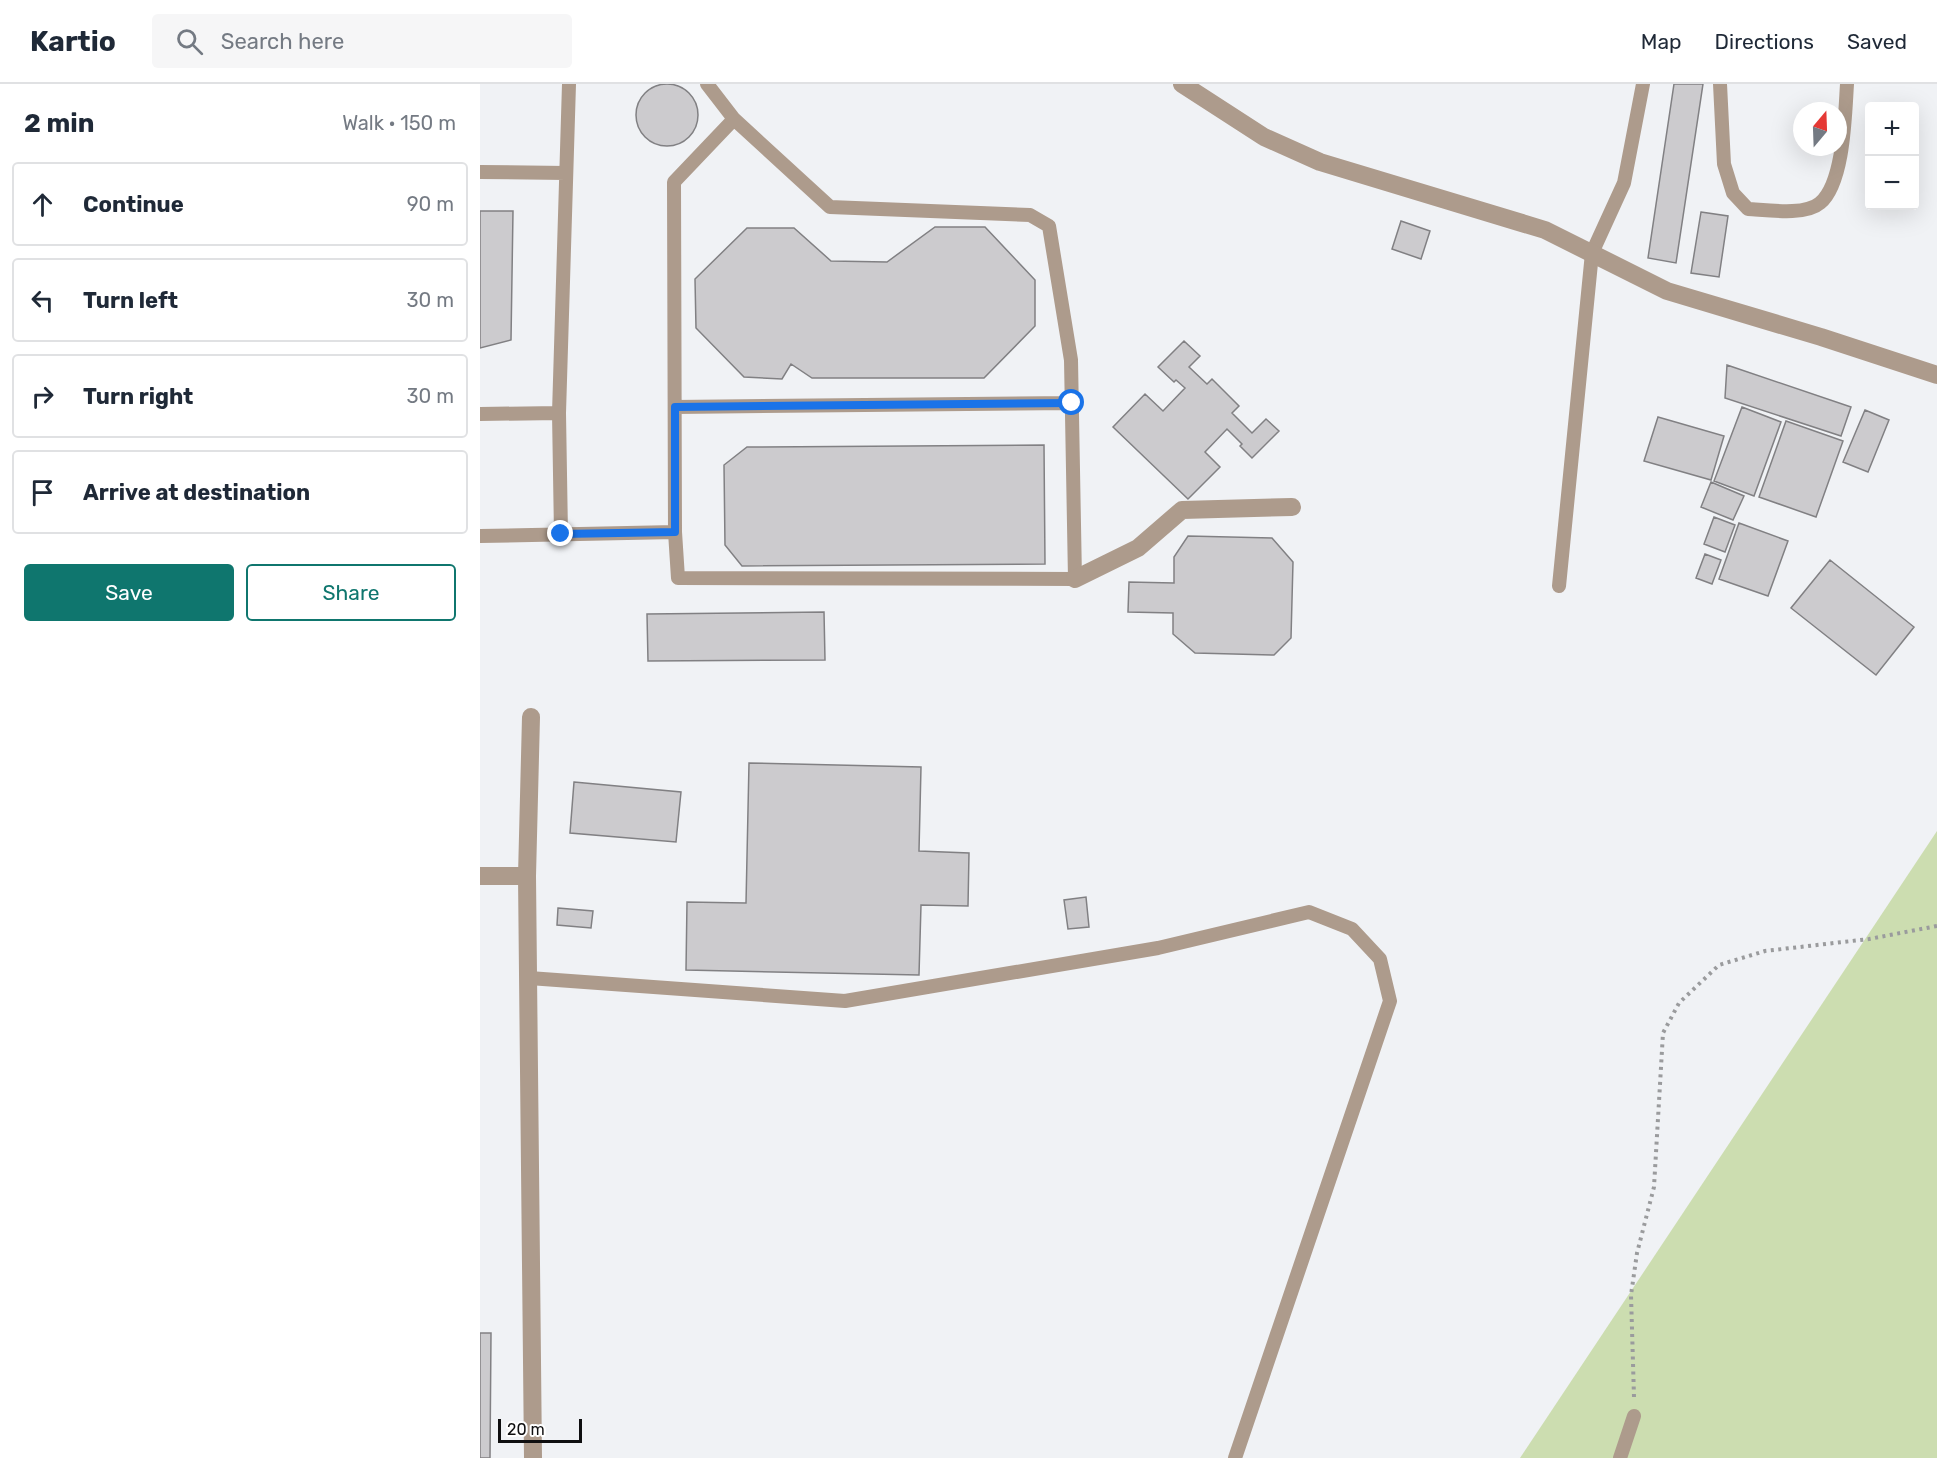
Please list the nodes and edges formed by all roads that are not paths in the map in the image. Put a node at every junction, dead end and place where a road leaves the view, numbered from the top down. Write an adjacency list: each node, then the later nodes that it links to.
1 (569, 84): 9 (lane)
2 (707, 84): 7 (lane)
3 (1182, 84): 10 (street)
4 (1642, 84): 10 (lane)
5 (1720, 84): 6 (lane)
6 (1847, 84)
7 (734, 119): 12 (lane); 13 (lane)
8 (480, 172): 9 (lane)
9 (566, 173): 14 (lane)
10 (1592, 253): 11 (street); 21 (lane)
11 (1937, 375)
12 (1072, 403): 13 (lane); 20 (lane)
13 (675, 407): 17 (lane)
14 (559, 413): 15 (lane); 18 (lane)
15 (480, 414)
16 (1292, 507): 20 (street)
17 (675, 532): 18 (lane); 20 (lane)
18 (561, 534): 19 (lane)
19 (480, 536)
20 (1075, 579)
21 (1559, 586)
22 (531, 717): 24 (street)
23 (480, 876): 24 (street)
24 (527, 876): 25 (street)
25 (530, 978): 27 (street); 28 (lane)
26 (1634, 1416): 29 (lane)
27 (533, 1458)
28 (1235, 1458)
29 (1620, 1458)

